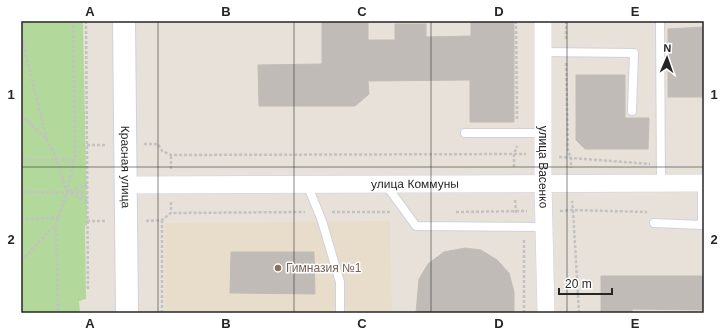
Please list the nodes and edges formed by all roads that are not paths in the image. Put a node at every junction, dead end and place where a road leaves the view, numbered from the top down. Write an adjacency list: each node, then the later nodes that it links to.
1 (124, 21): 12 (main road, Красная улица)
2 (542, 21): 4 (street, улица Васенко)
3 (660, 21): 11 (lane)
4 (543, 52): 5 (lane); 7 (street, улица Васенко)
5 (632, 111)
6 (465, 133): 7 (lane)
7 (543, 133): 13 (street, улица Васенко)
8 (703, 183): 11 (street, улица Коммуны); 14 (lane)
9 (307, 184): 10 (street, улица Коммуны); 12 (street, улица Коммуны); 17 (lane)
10 (386, 184): 13 (street, улица Коммуны); 15 (lane)
11 (660, 184): 13 (street, улица Коммуны)
12 (126, 185): 16 (main road, Красная улица)
13 (543, 185): 15 (street, улица Васенко)
14 (654, 223)
15 (544, 227): 18 (street, улица Васенко)
16 (128, 313)
17 (340, 313)
18 (546, 313)

